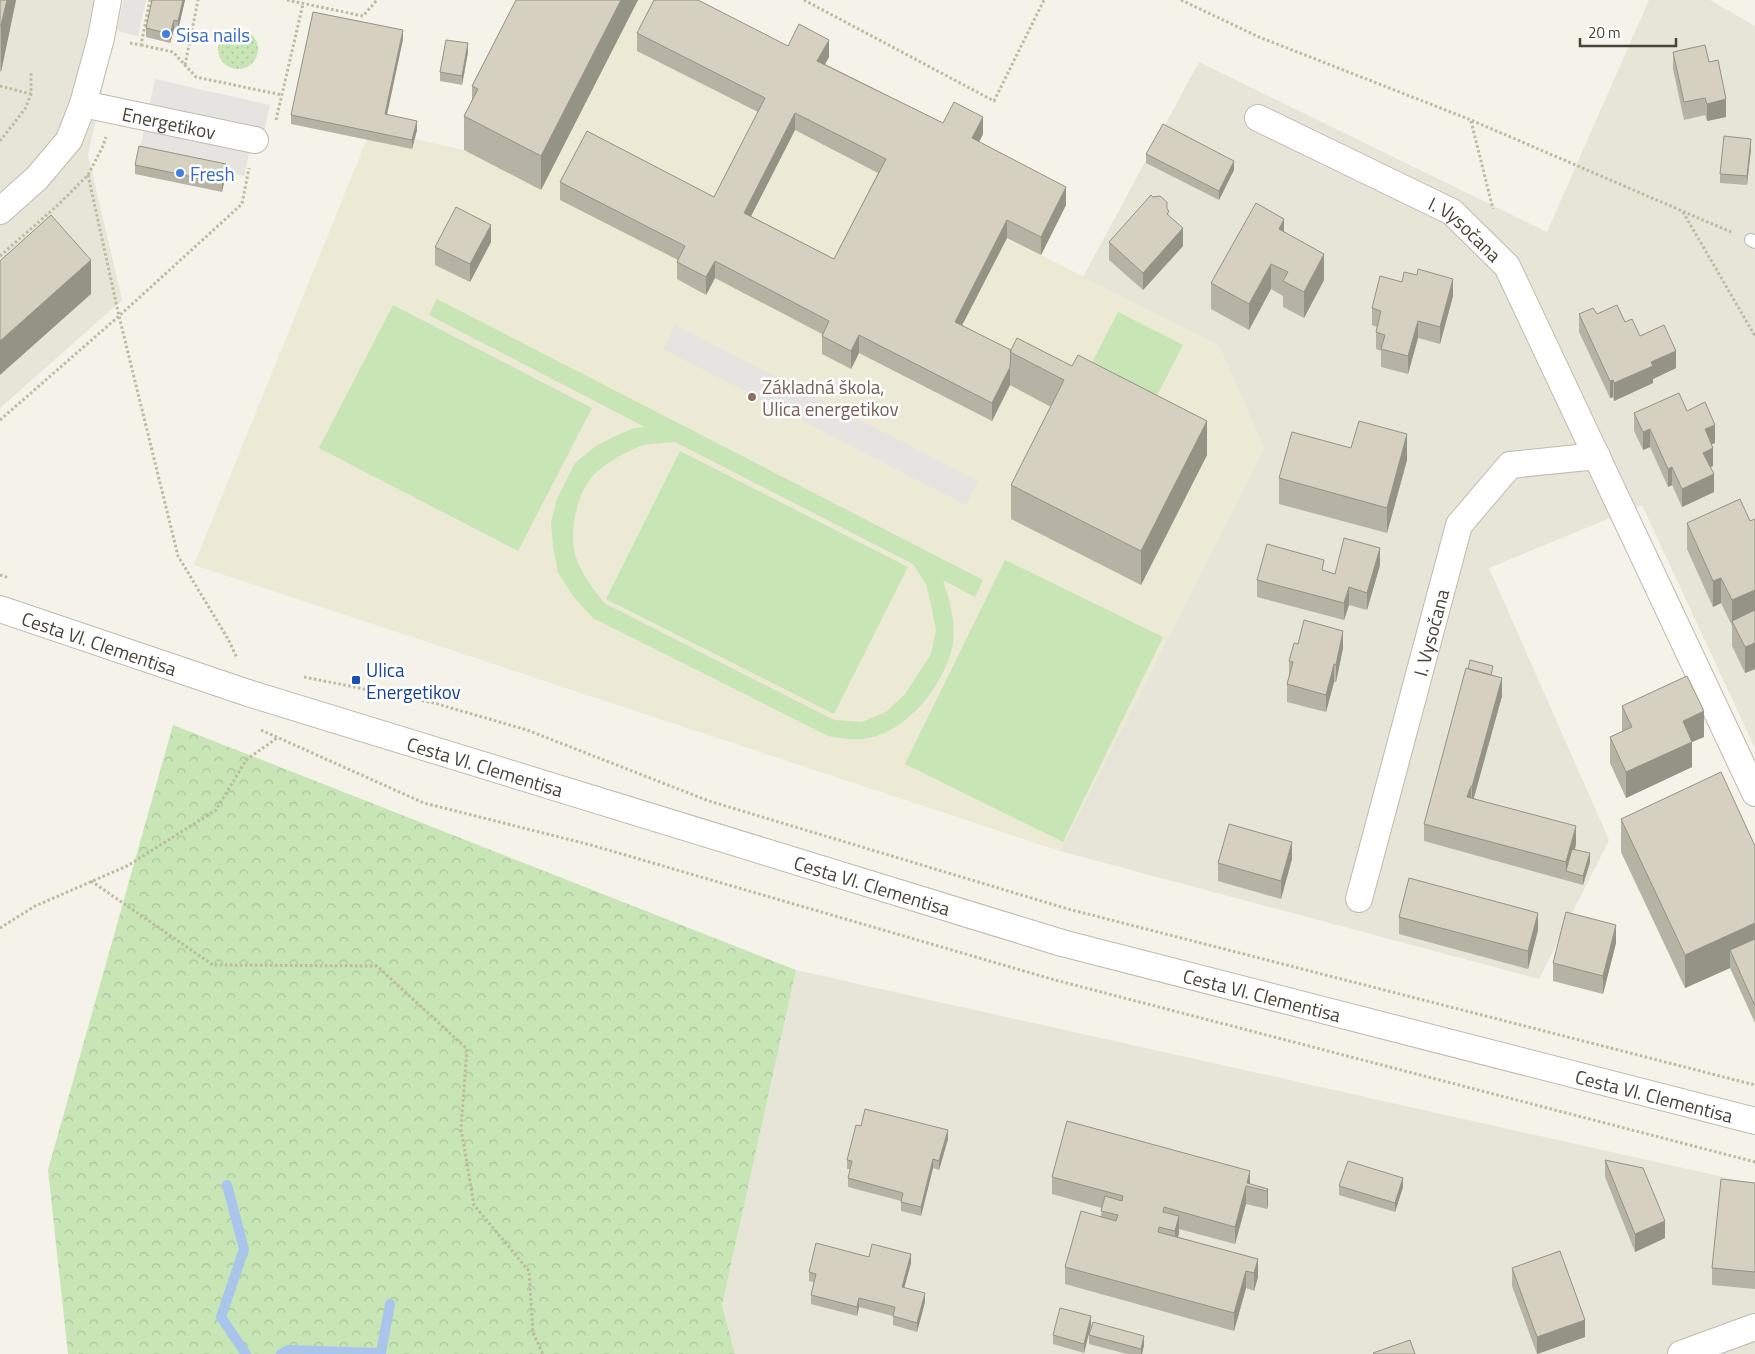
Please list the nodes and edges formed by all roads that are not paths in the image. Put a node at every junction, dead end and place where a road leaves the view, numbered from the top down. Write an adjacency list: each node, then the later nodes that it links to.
1 (108, 0): 2 (street)
2 (83, 104): 4 (street, Energetikov); 5 (street)
3 (1258, 118): 6 (street, I. Vysočana)
4 (254, 140)
5 (0, 211)
6 (1596, 456): 8 (street, I. Vysočana); 9 (street, I. Vysočana)
7 (0, 609): 10 (street, Cesta Vl. Clementisa)
8 (1755, 793)
9 (1359, 899)
10 (1755, 1121)
11 (1755, 1327): 12 (street)
12 (1681, 1354)

